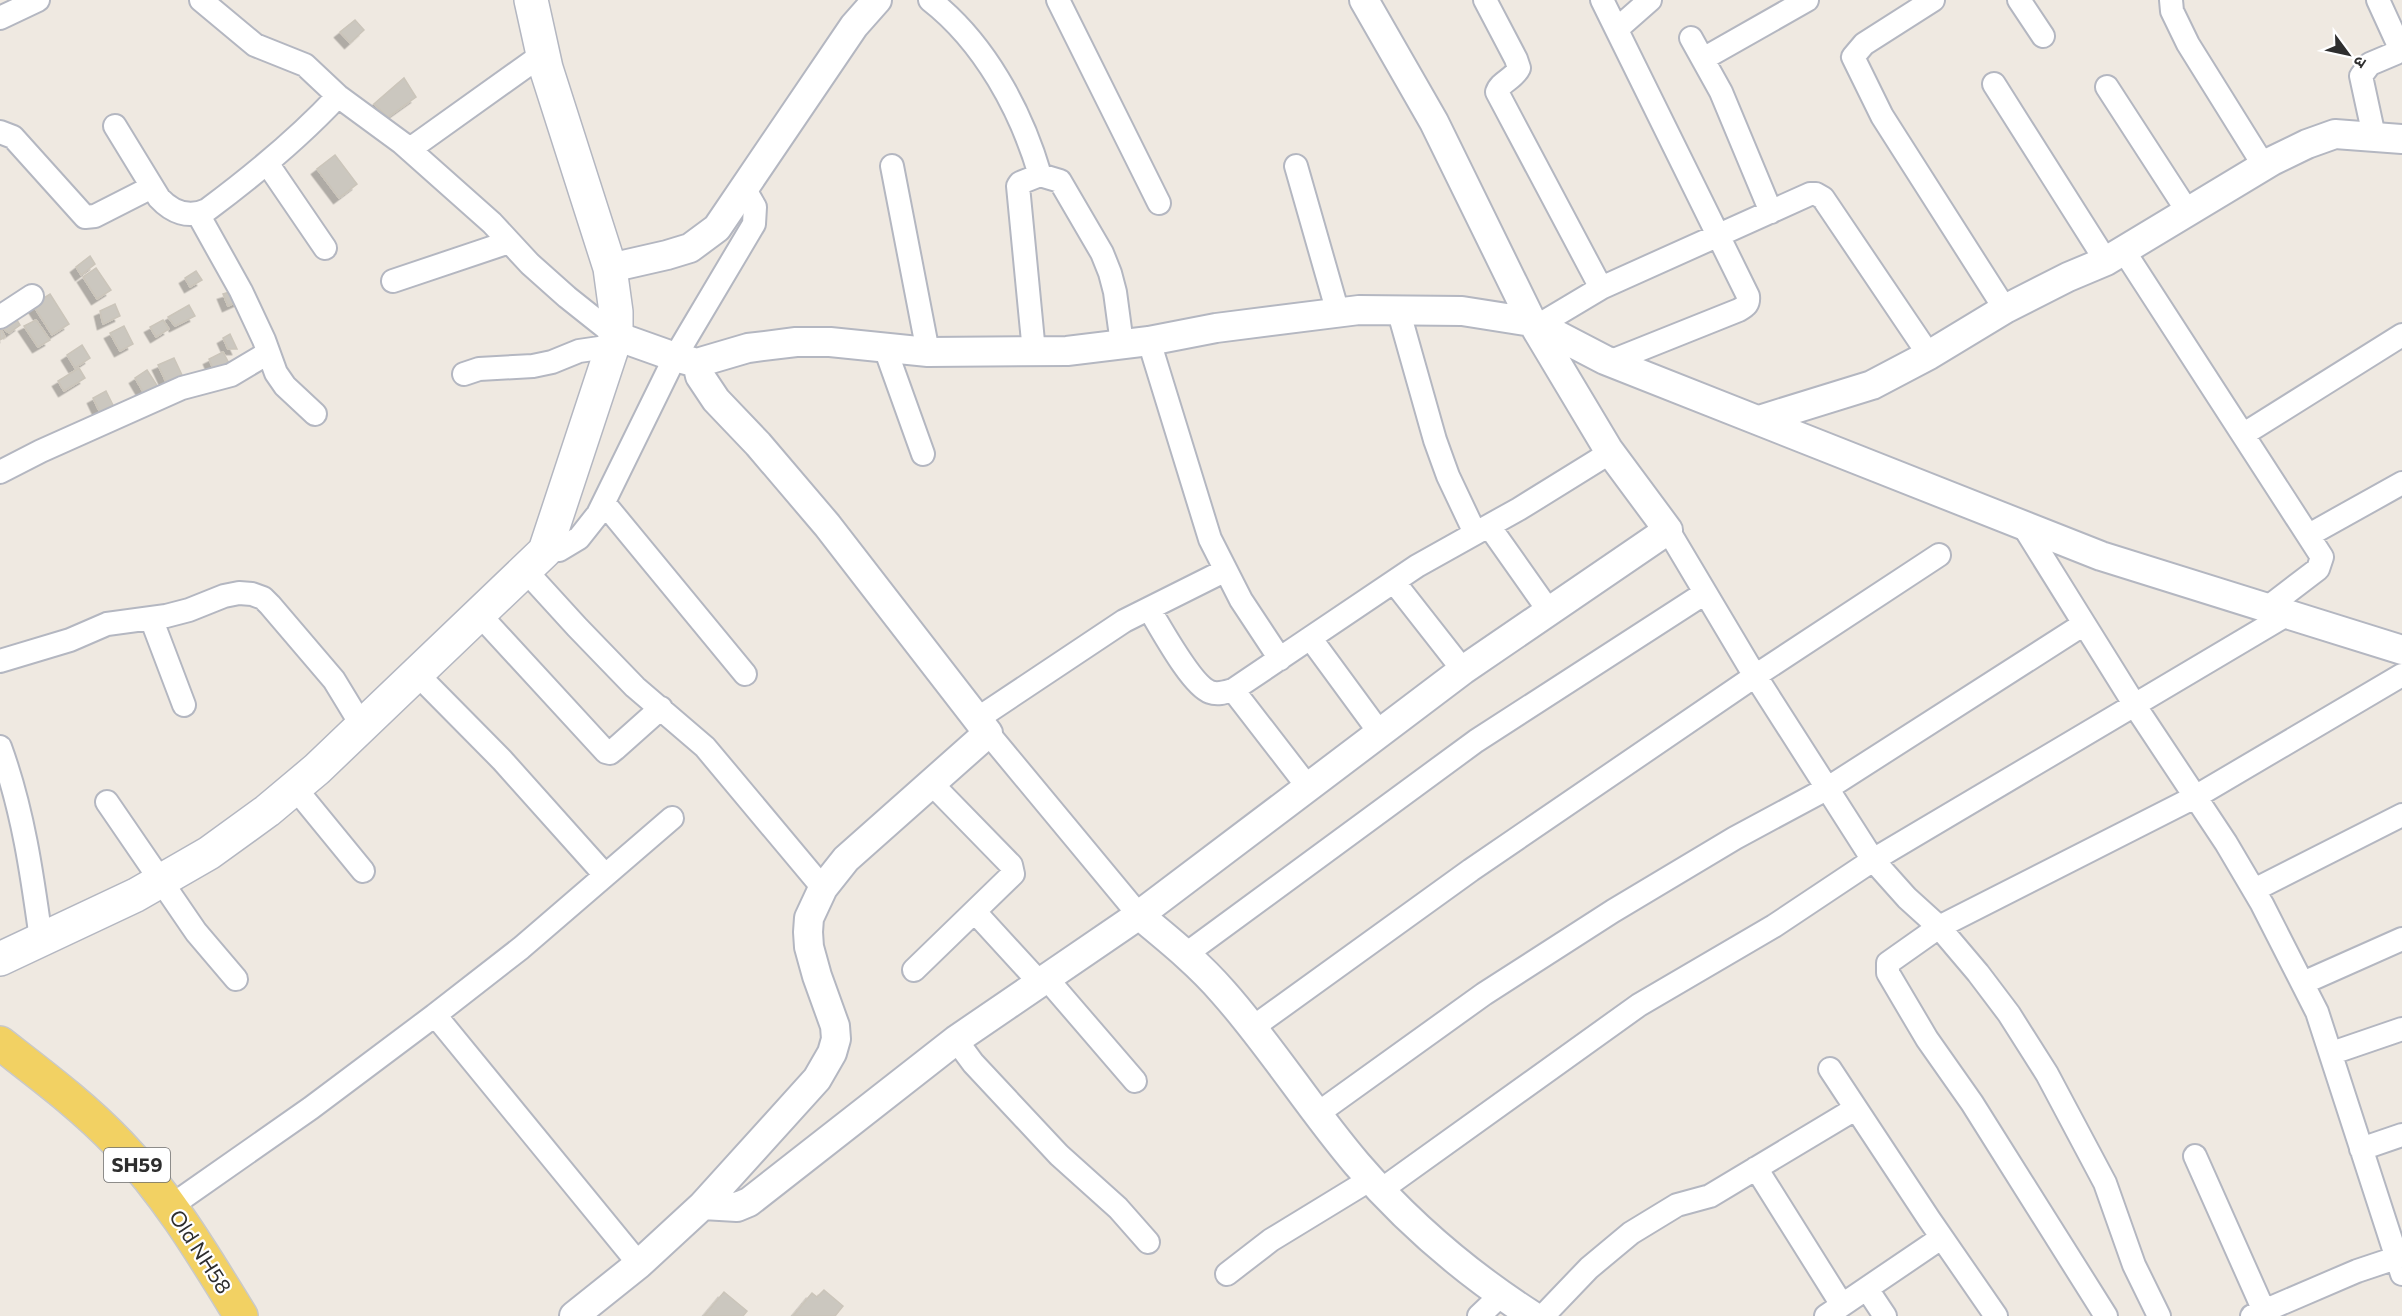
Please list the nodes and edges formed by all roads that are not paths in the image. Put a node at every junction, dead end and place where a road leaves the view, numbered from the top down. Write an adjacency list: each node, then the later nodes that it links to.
1 (38, 0): 16 (street)
2 (201, 0): 24 (street)
3 (531, 0): 20 (main road)
4 (877, 0): 36 (street)
5 (930, 0): 34 (street)
6 (1058, 0): 37 (street)
7 (1364, 0): 53 (street)
8 (1485, 0): 47 (street)
9 (1602, 0): 17 (street)
10 (1650, 0): 17 (street)
11 (1806, 0): 21 (street)
12 (1933, 0): 50 (street)
13 (2019, 0): 18 (street)
14 (2171, 0): 33 (street)
15 (2378, 0): 27 (street)
16 (0, 18)
17 (1617, 29): 41 (street)
18 (2043, 36)
19 (1691, 38): 21 (street)
20 (543, 54): 29 (street); 45 (main road)
21 (1703, 59): 38 (street)
22 (1994, 84): 44 (street)
23 (2107, 87): 39 (street)
24 (338, 96): 29 (street); 30 (street)
25 (115, 126): 35 (street)
26 (0, 132): 35 (street)
27 (2374, 136): 28 (street); 33 (street)
28 (2402, 139)
29 (410, 149): 42 (street)
30 (267, 163): 40 (street); 43 (street)
31 (892, 166): 59 (street)
32 (1296, 166): 51 (street)
33 (2264, 166): 39 (street)
34 (1040, 175): 56 (street); 60 (street)
35 (152, 187): 40 (street)
36 (744, 188): 45 (street); 62 (street)
37 (1159, 203)
38 (1772, 212): 41 (street); 61 (street)
39 (2188, 212): 44 (street)
40 (198, 214): 58 (street)
41 (1719, 235): 47 (street); 63 (street)
42 (509, 242): 46 (street); 55 (street)
43 (325, 248)
44 (2115, 256): 50 (street); 67 (street)
45 (610, 268): 55 (main road)
46 (393, 281)
47 (1601, 288): 53 (street)
48 (32, 296): 52 (street)
49 (1398, 309): 51 (street); 53 (street); 74 (street)
50 (2005, 309): 61 (street)
51 (1338, 313): 56 (street)
52 (0, 317)
53 (1536, 323): 63 (street); 68 (street)
54 (2402, 335): 67 (street)
55 (614, 341): 62 (street); 64 (street); 78 (main road)
56 (1135, 342): 60 (street); 79 (street)
57 (885, 348): 59 (street); 62 (street); 69 (street)
58 (268, 352): 65 (street); 70 (street)
59 (928, 352): 60 (street)
60 (1034, 352)
61 (1929, 355): 66 (street)
62 (686, 360): 72 (street); 102 (street)
63 (1609, 362): 66 (street)
64 (464, 374)
65 (315, 414)
66 (1759, 420): 73 (street)
67 (2244, 434): 76 (street)
68 (1611, 453): 74 (street); 75 (street)
69 (923, 454)
70 (0, 472)
71 (2402, 483): 76 (street)
72 (603, 503): 78 (street); 94 (street)
73 (2022, 524): 84 (street); 87 (street)
74 (1482, 530): 80 (street); 83 (street)
75 (1668, 530): 81 (street); 83 (street)
76 (2309, 535): 84 (street)
77 (1939, 555): 96 (street)
78 (535, 560): 85 (main road); 100 (street)
79 (1224, 571): 82 (street); 90 (street)
80 (1394, 582): 88 (street); 92 (street)
81 (1705, 592): 96 (street); 124 (street)
82 (1149, 609): 97 (street); 102 (street)
83 (1549, 611): 92 (street)
84 (2278, 611): 89 (street); 99 (street)
85 (479, 614): 93 (main road); 100 (street)
86 (151, 618): 91 (street); 98 (street); 101 (street)
87 (2084, 624): 99 (street); 108 (street)
88 (1311, 639): 90 (street); 103 (street)
89 (2402, 650)
90 (1280, 659): 97 (street)
91 (0, 661)
92 (1463, 670): 103 (street)
93 (417, 674): 101 (main road); 115 (street)
94 (745, 674)
95 (2402, 675): 109 (street)
96 (1755, 676): 108 (street); 131 (street)
97 (1233, 690): 106 (street)
98 (184, 705)
99 (2135, 706): 109 (street); 113 (street)
100 (661, 708): 117 (street)
101 (362, 726): 107 (main road)
102 (983, 726): 105 (street); 120 (street)
103 (1380, 733): 106 (street)
104 (0, 747): 122 (street)
105 (931, 783): 117 (street); 119 (street)
106 (1308, 787): 120 (street)
107 (295, 788): 114 (street); 116 (main road)
108 (1828, 788): 113 (street); 140 (street)
109 (2195, 797): 118 (street); 121 (street)
110 (107, 802): 116 (street)
111 (2402, 815): 118 (street)
112 (672, 818): 115 (street)
113 (1873, 860): 121 (street); 145 (street)
114 (363, 871)
115 (605, 875): 130 (street)
116 (162, 880): 122 (main road); 127 (street)
117 (824, 888): 146 (street)
118 (2254, 890): 129 (street)
119 (975, 912): 126 (street); 128 (street)
120 (1139, 915): 124 (street); 128 (street)
121 (1939, 927): 166 (street); 167 (street)
122 (41, 939): 125 (main road)
123 (2402, 939): 129 (street)
124 (1186, 954): 131 (street)
125 (0, 959)
126 (914, 970)
127 (236, 979)
128 (1044, 982): 133 (street); 138 (street)
129 (2302, 983): 135 (street)
130 (435, 1015): 147 (street); 151 (street)
131 (1252, 1028): 140 (street)
132 (2402, 1029): 135 (street)
133 (957, 1041): 146 (street); 150 (street)
134 (0, 1043): 147 (main road, Old NH58 / SH59)
135 (2331, 1053): 142 (street)
136 (0, 1068): 158 (main road, Old NH58 / SH59)
137 (1830, 1068): 139 (street)
138 (1135, 1081)
139 (1855, 1109): 144 (street); 149 (street)
140 (1317, 1114): 145 (street)
141 (2402, 1135): 142 (street)
142 (2361, 1149): 148 (street)
143 (2195, 1156): 157 (street)
144 (1756, 1167): 156 (street); 163 (street)
145 (1376, 1184): 153 (street); 155 (street)
146 (703, 1205): 151 (street)
147 (171, 1206): 159 (main road, Old NH58 / SH59)
148 (2395, 1231): 152 (street)
149 (1941, 1238): 154 (street); 165 (street)
150 (1148, 1242)
151 (639, 1264): 160 (street)
152 (2399, 1266): 157 (street)
153 (1227, 1274)
154 (1867, 1289): 156 (street); 164 (street)
155 (1501, 1295): 161 (street); 162 (street)
156 (1834, 1310)
157 (2258, 1313)
158 (218, 1316)
159 (241, 1316)
160 (574, 1316)
161 (1479, 1316)
162 (1533, 1316)
163 (1543, 1316)
164 (1885, 1316)
165 (1996, 1316)
166 (2106, 1316)
167 (2159, 1316)

